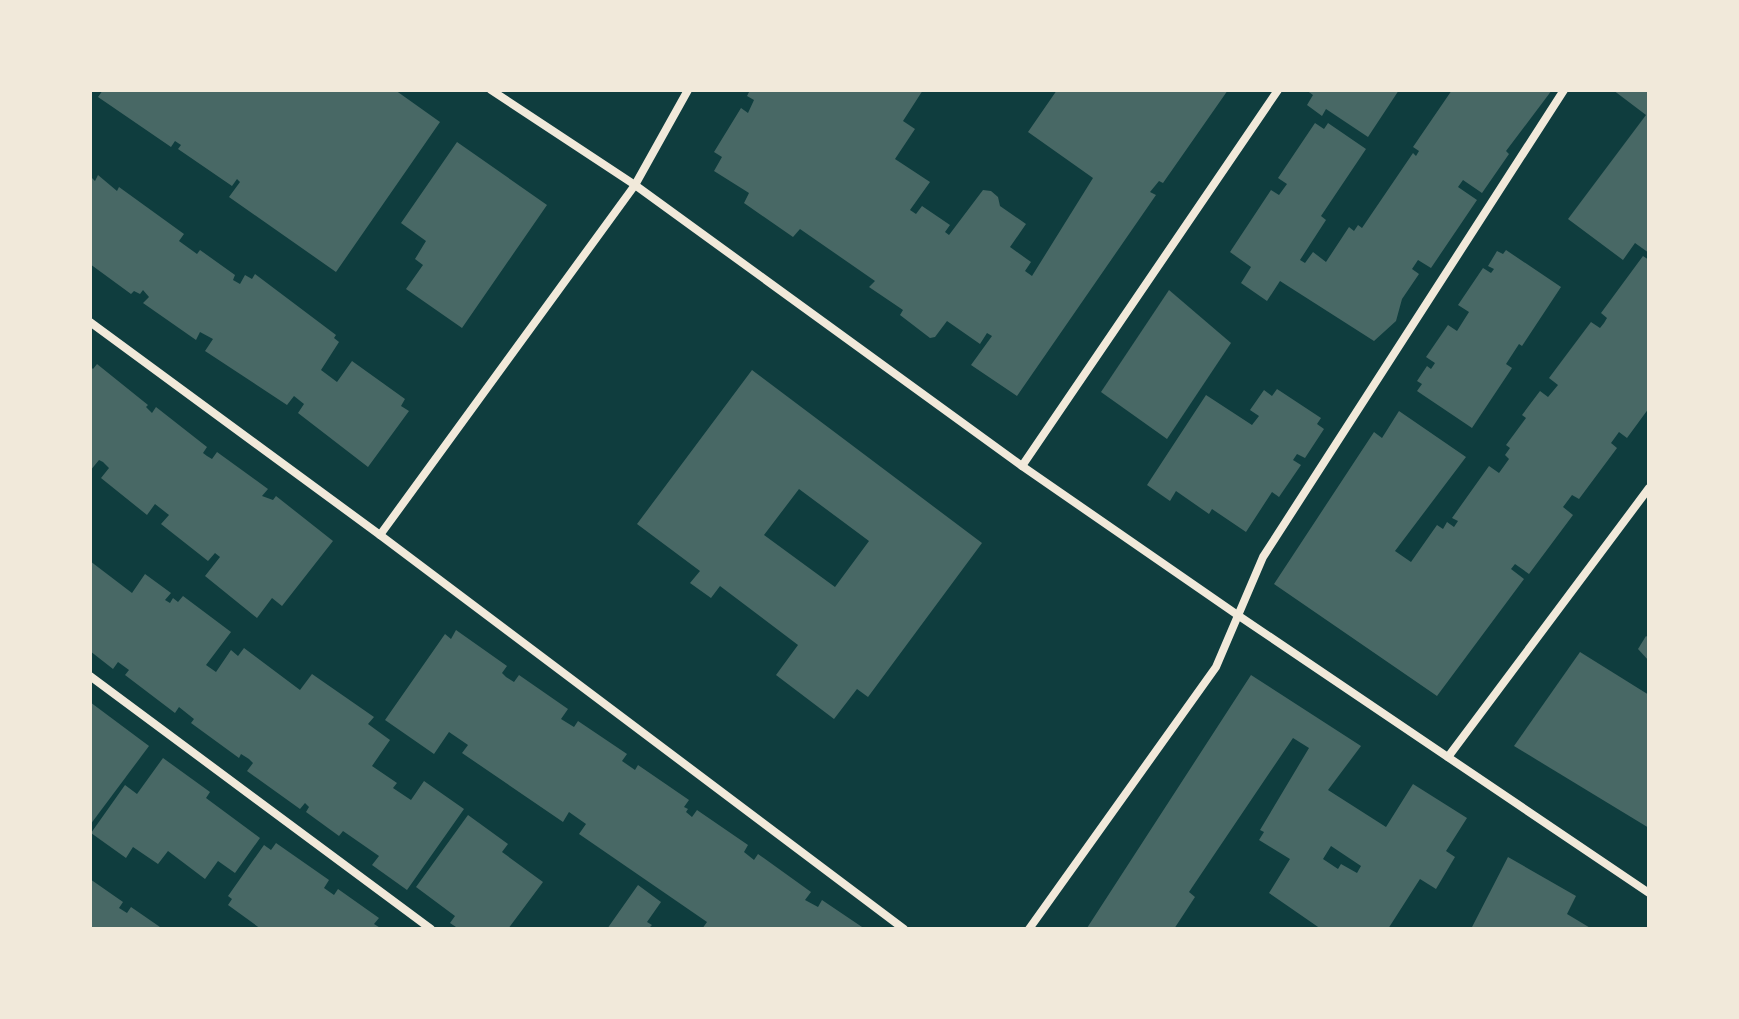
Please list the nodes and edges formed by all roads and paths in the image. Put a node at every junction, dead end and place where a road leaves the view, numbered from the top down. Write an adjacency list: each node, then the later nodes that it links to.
1 (491, 90): 5 (street)
2 (688, 90): 5 (street)
3 (1278, 90): 7 (street)
4 (1564, 90): 10 (street)
5 (635, 185): 7 (street); 9 (street)
6 (90, 322): 9 (street)
7 (1022, 466): 10 (street)
8 (1649, 488): 12 (street)
9 (380, 535): 15 (street)
10 (1239, 616): 12 (street); 16 (street)
11 (90, 676): 14 (street)
12 (1448, 757): 13 (street)
13 (1649, 893)
14 (431, 929)
15 (904, 929)
16 (1029, 929)

